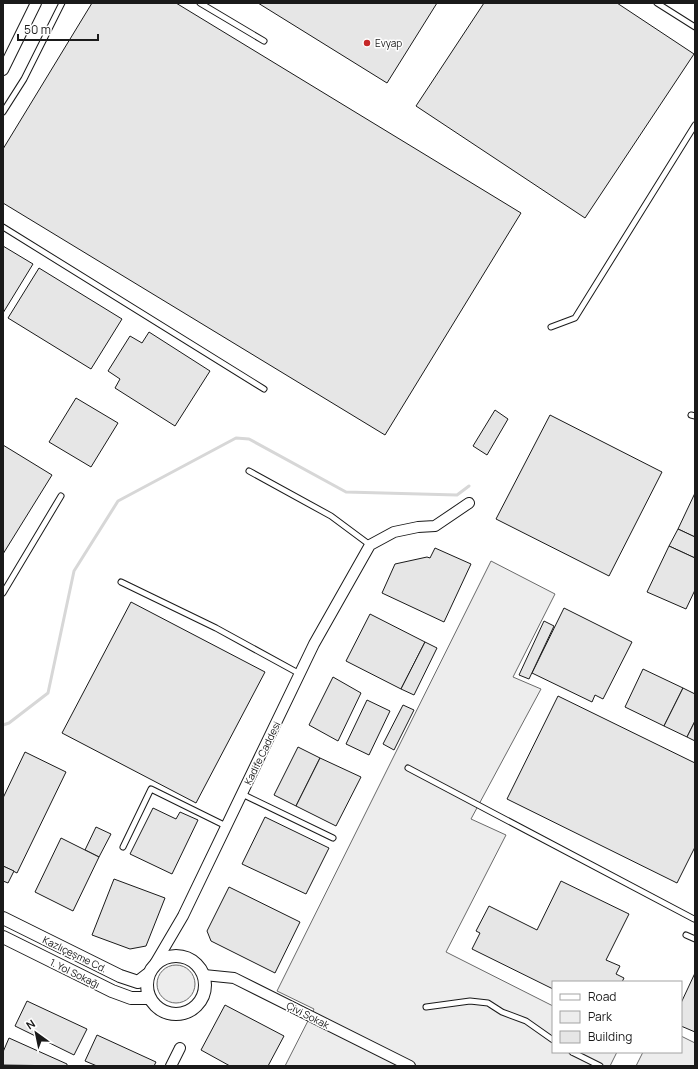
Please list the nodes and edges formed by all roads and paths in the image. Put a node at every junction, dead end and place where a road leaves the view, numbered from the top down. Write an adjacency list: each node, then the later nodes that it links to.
1 (36, 3): 7 (street)
2 (62, 3): 8 (lane)
3 (200, 3): 6 (lane)
4 (657, 3): 5 (lane)
5 (695, 27)
6 (264, 41)
7 (3, 70)
8 (3, 112)
9 (695, 125): 11 (lane)
10 (3, 227): 12 (lane)
11 (551, 327)
12 (264, 389)
13 (249, 471): 16 (lane)
14 (61, 496): 18 (lane)
15 (469, 503): 16 (street)
16 (370, 545): 19 (street, Kadife Caddesi)
17 (121, 582): 19 (lane)
18 (3, 593)
19 (300, 674): 21 (street, Kadife Caddesi)
20 (408, 768): 26 (lane)
21 (242, 794): 22 (street, Kadife Caddesi); 23 (lane)
22 (226, 826): 24 (lane); 30 (street, Kadife Caddesi)
23 (333, 838)
24 (123, 847)
25 (3, 918): 31 (street, Kazlıçeşme Cd.)
26 (694, 919)
27 (686, 935): 29 (lane)
28 (3, 937): 33 (street, 1. Yol Sokağı)
29 (695, 939)
30 (156, 962): 31 (street); 32 (street)
31 (147, 975): 33 (street)
32 (204, 975): 33 (street); 39 (street, Çivi Sokak)
33 (149, 998)
34 (426, 1007): 35 (lane)
35 (552, 1039)
36 (180, 1048): 38 (street)
37 (574, 1053): 40 (lane)
38 (172, 1066)
39 (410, 1066)
40 (600, 1066)

